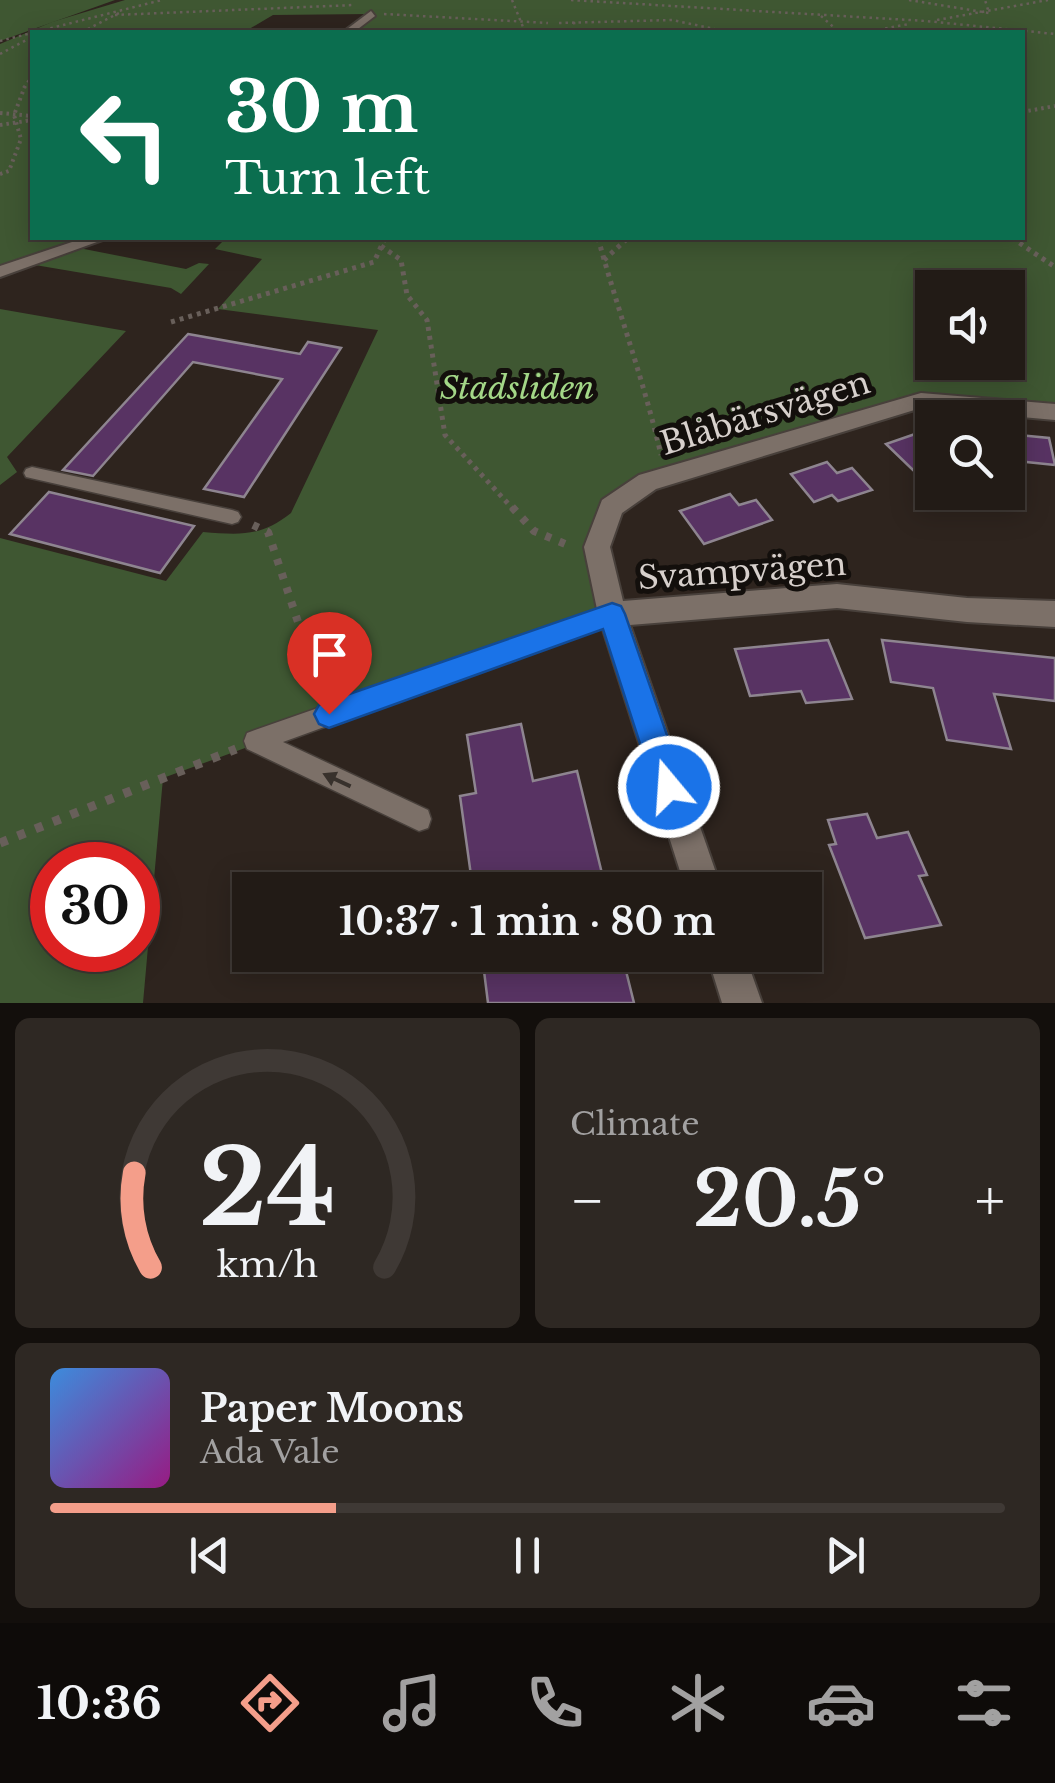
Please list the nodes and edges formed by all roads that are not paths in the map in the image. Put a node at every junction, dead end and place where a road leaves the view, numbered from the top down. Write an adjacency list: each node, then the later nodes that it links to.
1 (371, 14): 2 (street)
2 (351, 30)
3 (93, 240): 4 (street)
4 (0, 272)
5 (1055, 412): 8 (street, Blåbärsvägen)
6 (32, 473): 7 (lane)
7 (232, 516)
8 (612, 614): 9 (street, Svampvägen); 10 (lane, one-way to 8); 11 (street, Blåbärsvägen)
9 (1055, 614)
10 (418, 819)
11 (698, 872)
12 (732, 972): 13 (street)
13 (742, 1003)

